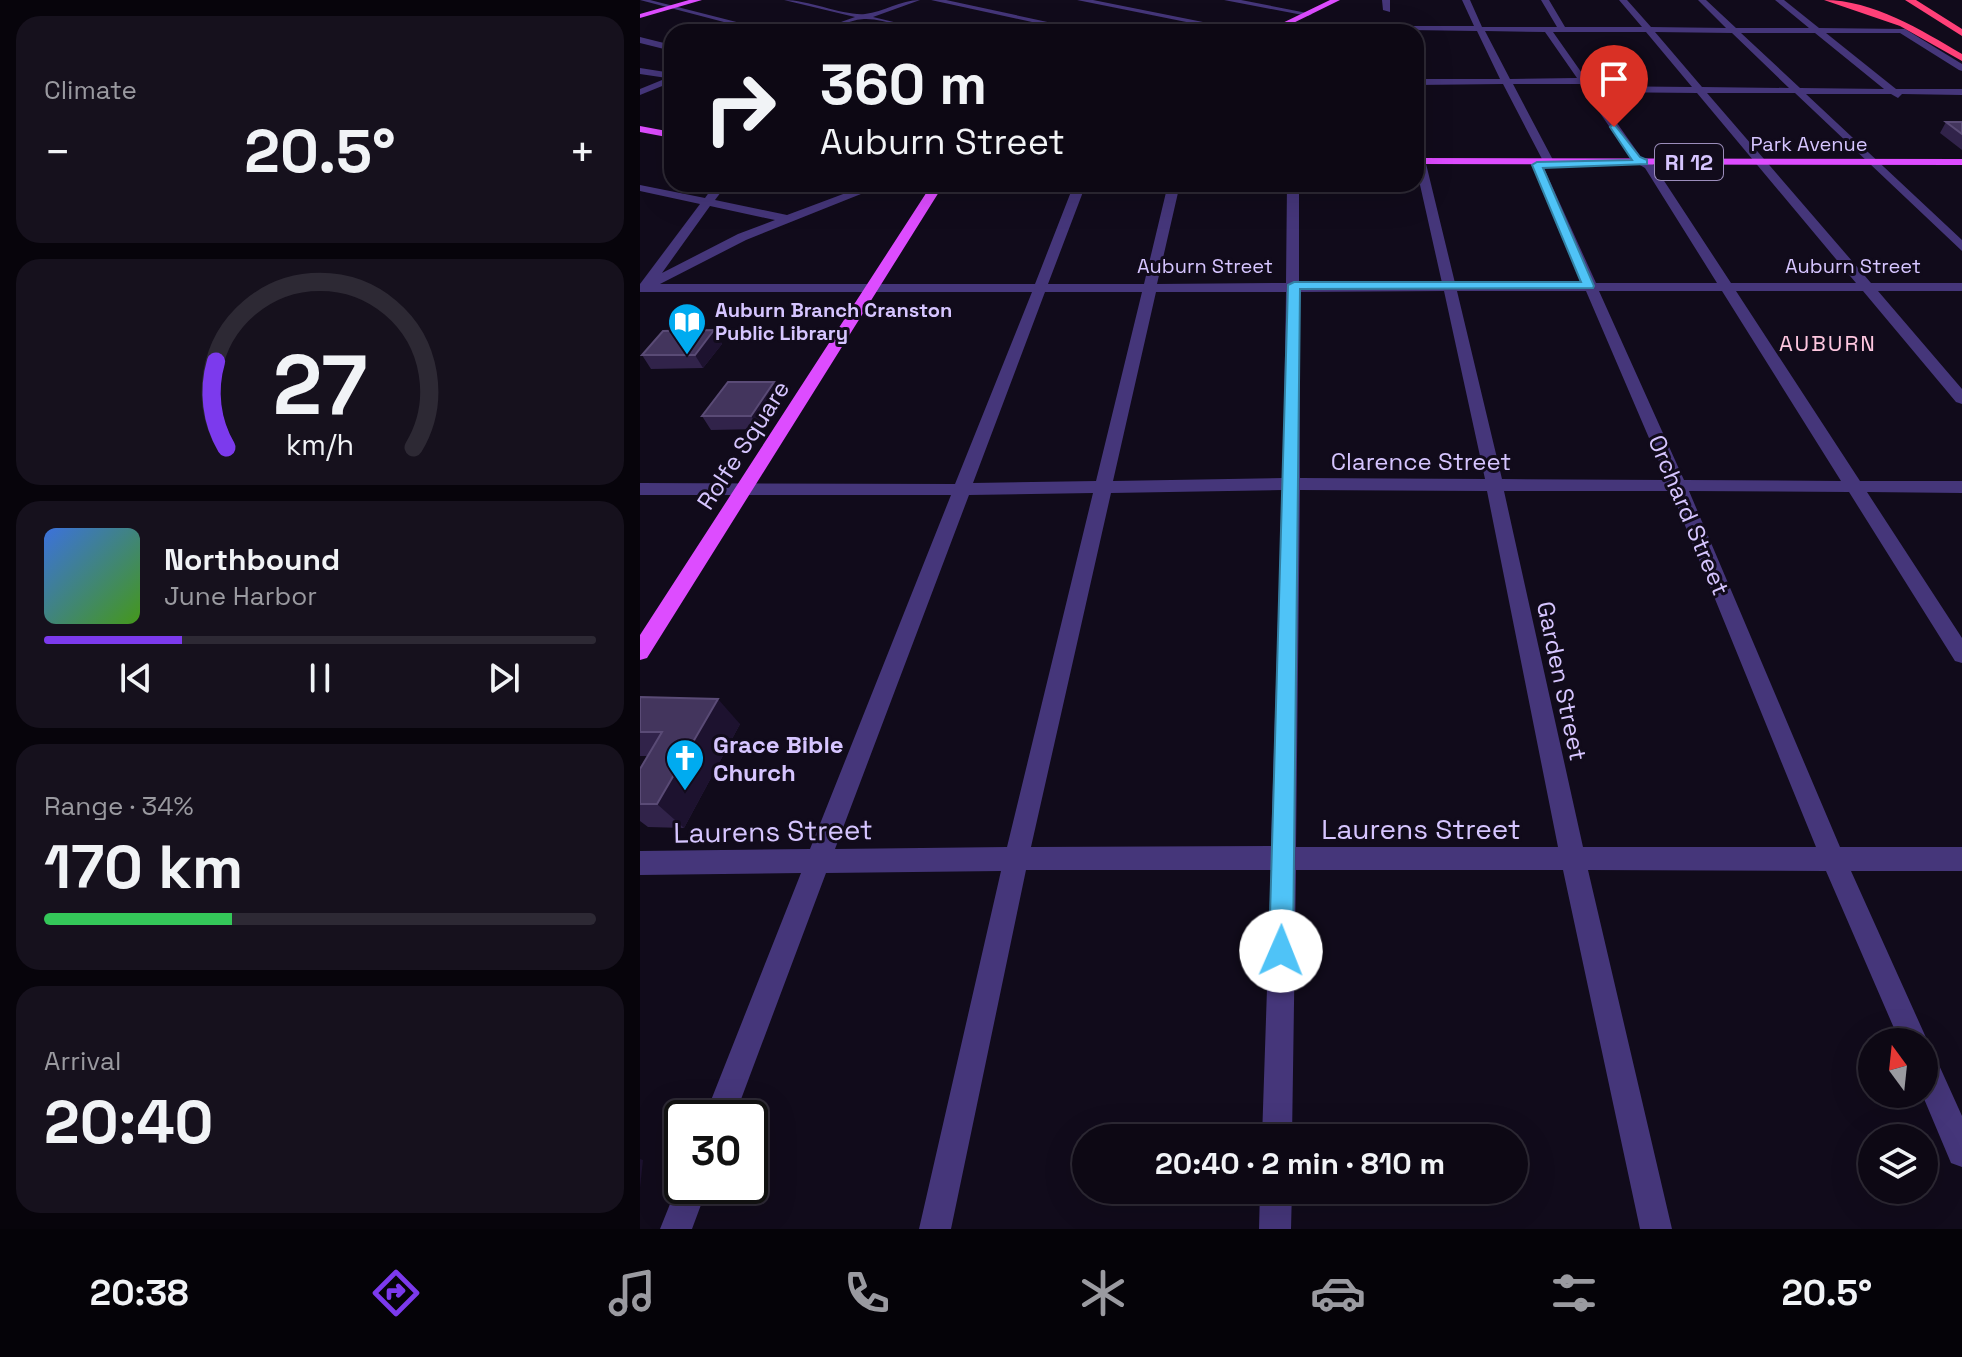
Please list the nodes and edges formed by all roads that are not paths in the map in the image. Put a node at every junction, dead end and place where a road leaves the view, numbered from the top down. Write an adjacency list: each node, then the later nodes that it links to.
1 (641, 0): 20 (street)
2 (698, 0): 20 (main road)
3 (788, 0): 26 (street)
4 (916, 0): 26 (street)
5 (935, 0): 32 (street)
6 (1081, 0): 18 (street)
7 (1114, 0): 18 (street)
8 (1228, 0): 24 (street)
9 (1336, 0): 24 (main road)
10 (1386, 0): 22 (street)
11 (1466, 0): 35 (street, Orchard Street)
12 (1545, 0): 36 (street)
13 (1623, 0): 37 (street)
14 (1702, 0): 40 (street)
15 (1779, 0): 41 (street)
16 (1829, 0): 46 (highway)
17 (1910, 0): 42 (highway)
18 (1103, 4): 21 (street); 33 (street)
19 (1889, 4): 45 (highway); 46 (highway)
20 (671, 7): 25 (main road); 29 (street)
21 (1090, 9)
22 (1387, 10)
23 (1951, 11): 28 (highway)
24 (1308, 14): 34 (main road)
25 (640, 16)
26 (864, 17): 30 (street); 31 (street)
27 (1065, 19): 32 (street)
28 (1962, 20)
29 (740, 24)
30 (842, 24)
31 (895, 24)
32 (1052, 24)
33 (1207, 24)
34 (1287, 24)
35 (1479, 29): 38 (street); 39 (street); 52 (street, Orchard Street)
36 (1562, 29): 37 (street); 39 (street)
37 (1647, 29): 40 (street); 54 (street)
38 (1424, 30)
39 (1548, 30): 53 (street)
40 (1734, 31): 41 (street); 55 (street)
41 (1819, 31): 47 (street); 56 (street)
42 (1962, 33)
43 (640, 40): 44 (street)
44 (664, 46)
45 (1962, 46)
46 (1962, 57)
47 (1962, 68)
48 (640, 71): 49 (street)
49 (664, 76)
50 (664, 82): 57 (street)
51 (1424, 82): 52 (street)
52 (1506, 82): 53 (street); 63 (street, Orchard Street)
53 (1584, 85): 54 (street); 64 (street)
54 (1700, 90): 55 (street); 65 (street)
55 (1799, 91): 56 (street); 66 (street)
56 (1893, 91): 58 (street); 59 (street)
57 (640, 92)
58 (1962, 92)
59 (1910, 105)
60 (640, 129): 61 (main road)
61 (664, 134)
62 (1424, 155): 63 (main road, Park Avenue / RI 12)
63 (1543, 162): 64 (main road, Park Avenue / RI 12); 84 (street, Orchard Street)
64 (1644, 162): 65 (main road, Park Avenue / RI 12); 85 (street)
65 (1760, 162): 66 (main road, Park Avenue / RI 12); 86 (street)
66 (1872, 162): 67 (main road, Park Avenue / RI 12); 78 (street)
67 (1962, 162)
68 (1424, 175): 83 (street, Garden Street)
69 (640, 188): 76 (street)
70 (715, 192): 76 (street)
71 (859, 192): 77 (street)
72 (933, 192): 87 (main road, Rolfe Square)
73 (1077, 192): 88 (street)
74 (1172, 192): 82 (street)
75 (1293, 192): 81 (street)
76 (707, 203): 77 (street); 80 (street)
77 (787, 219): 90 (street)
78 (1962, 247)
79 (640, 262): 80 (street)
80 (659, 267): 90 (street)
81 (1294, 285): 82 (street, Auburn Street); 83 (street, Auburn Street); 92 (street)
82 (1151, 286): 88 (street, Auburn Street); 96 (street)
83 (1450, 286): 84 (street, Auburn Street); 93 (street, Garden Street)
84 (1588, 286): 85 (street, Auburn Street); 94 (street, Orchard Street)
85 (1725, 286): 86 (street, Auburn Street); 97 (street)
86 (1866, 286): 89 (street, Auburn Street); 91 (street)
87 (873, 287): 88 (street, Auburn Street); 90 (street, Auburn Street); 95 (main road, Rolfe Square)
88 (1039, 287): 100 (street)
89 (1962, 287)
90 (642, 289)
91 (1962, 399)
92 (1290, 484): 93 (street, Clarence Street); 96 (street, Clarence Street); 103 (street)
93 (1493, 484): 94 (street, Clarence Street); 104 (street, Garden Street)
94 (1678, 486): 97 (street, Clarence Street); 105 (street, Orchard Street)
95 (744, 487): 99 (street, Clarence Street); 100 (street, Clarence Street); 101 (main road, Rolfe Square)
96 (1102, 487): 100 (street, Clarence Street); 108 (street)
97 (1856, 487): 98 (street, Clarence Street); 102 (street)
98 (1962, 487)
99 (640, 489)
100 (962, 489): 107 (street)
101 (640, 652)
102 (1962, 655)
103 (1283, 858): 104 (street, Laurens Street); 108 (street, Laurens Street); 113 (street)
104 (1573, 859): 105 (street, Laurens Street); 120 (street, Garden Street)
105 (1833, 859): 106 (street, Laurens Street); 110 (street, Orchard Street)
106 (1962, 859)
107 (818, 860): 108 (street, Laurens Street); 109 (street, Laurens Street); 112 (street)
108 (1016, 860): 118 (street)
109 (640, 863)
110 (1908, 1028)
111 (1938, 1096): 114 (street)
112 (726, 1100)
113 (1277, 1124)
114 (1962, 1152)
115 (685, 1204): 117 (street)
116 (1276, 1204): 119 (street)
117 (676, 1229)
118 (935, 1229)
119 (1275, 1229)
120 (1656, 1229)

